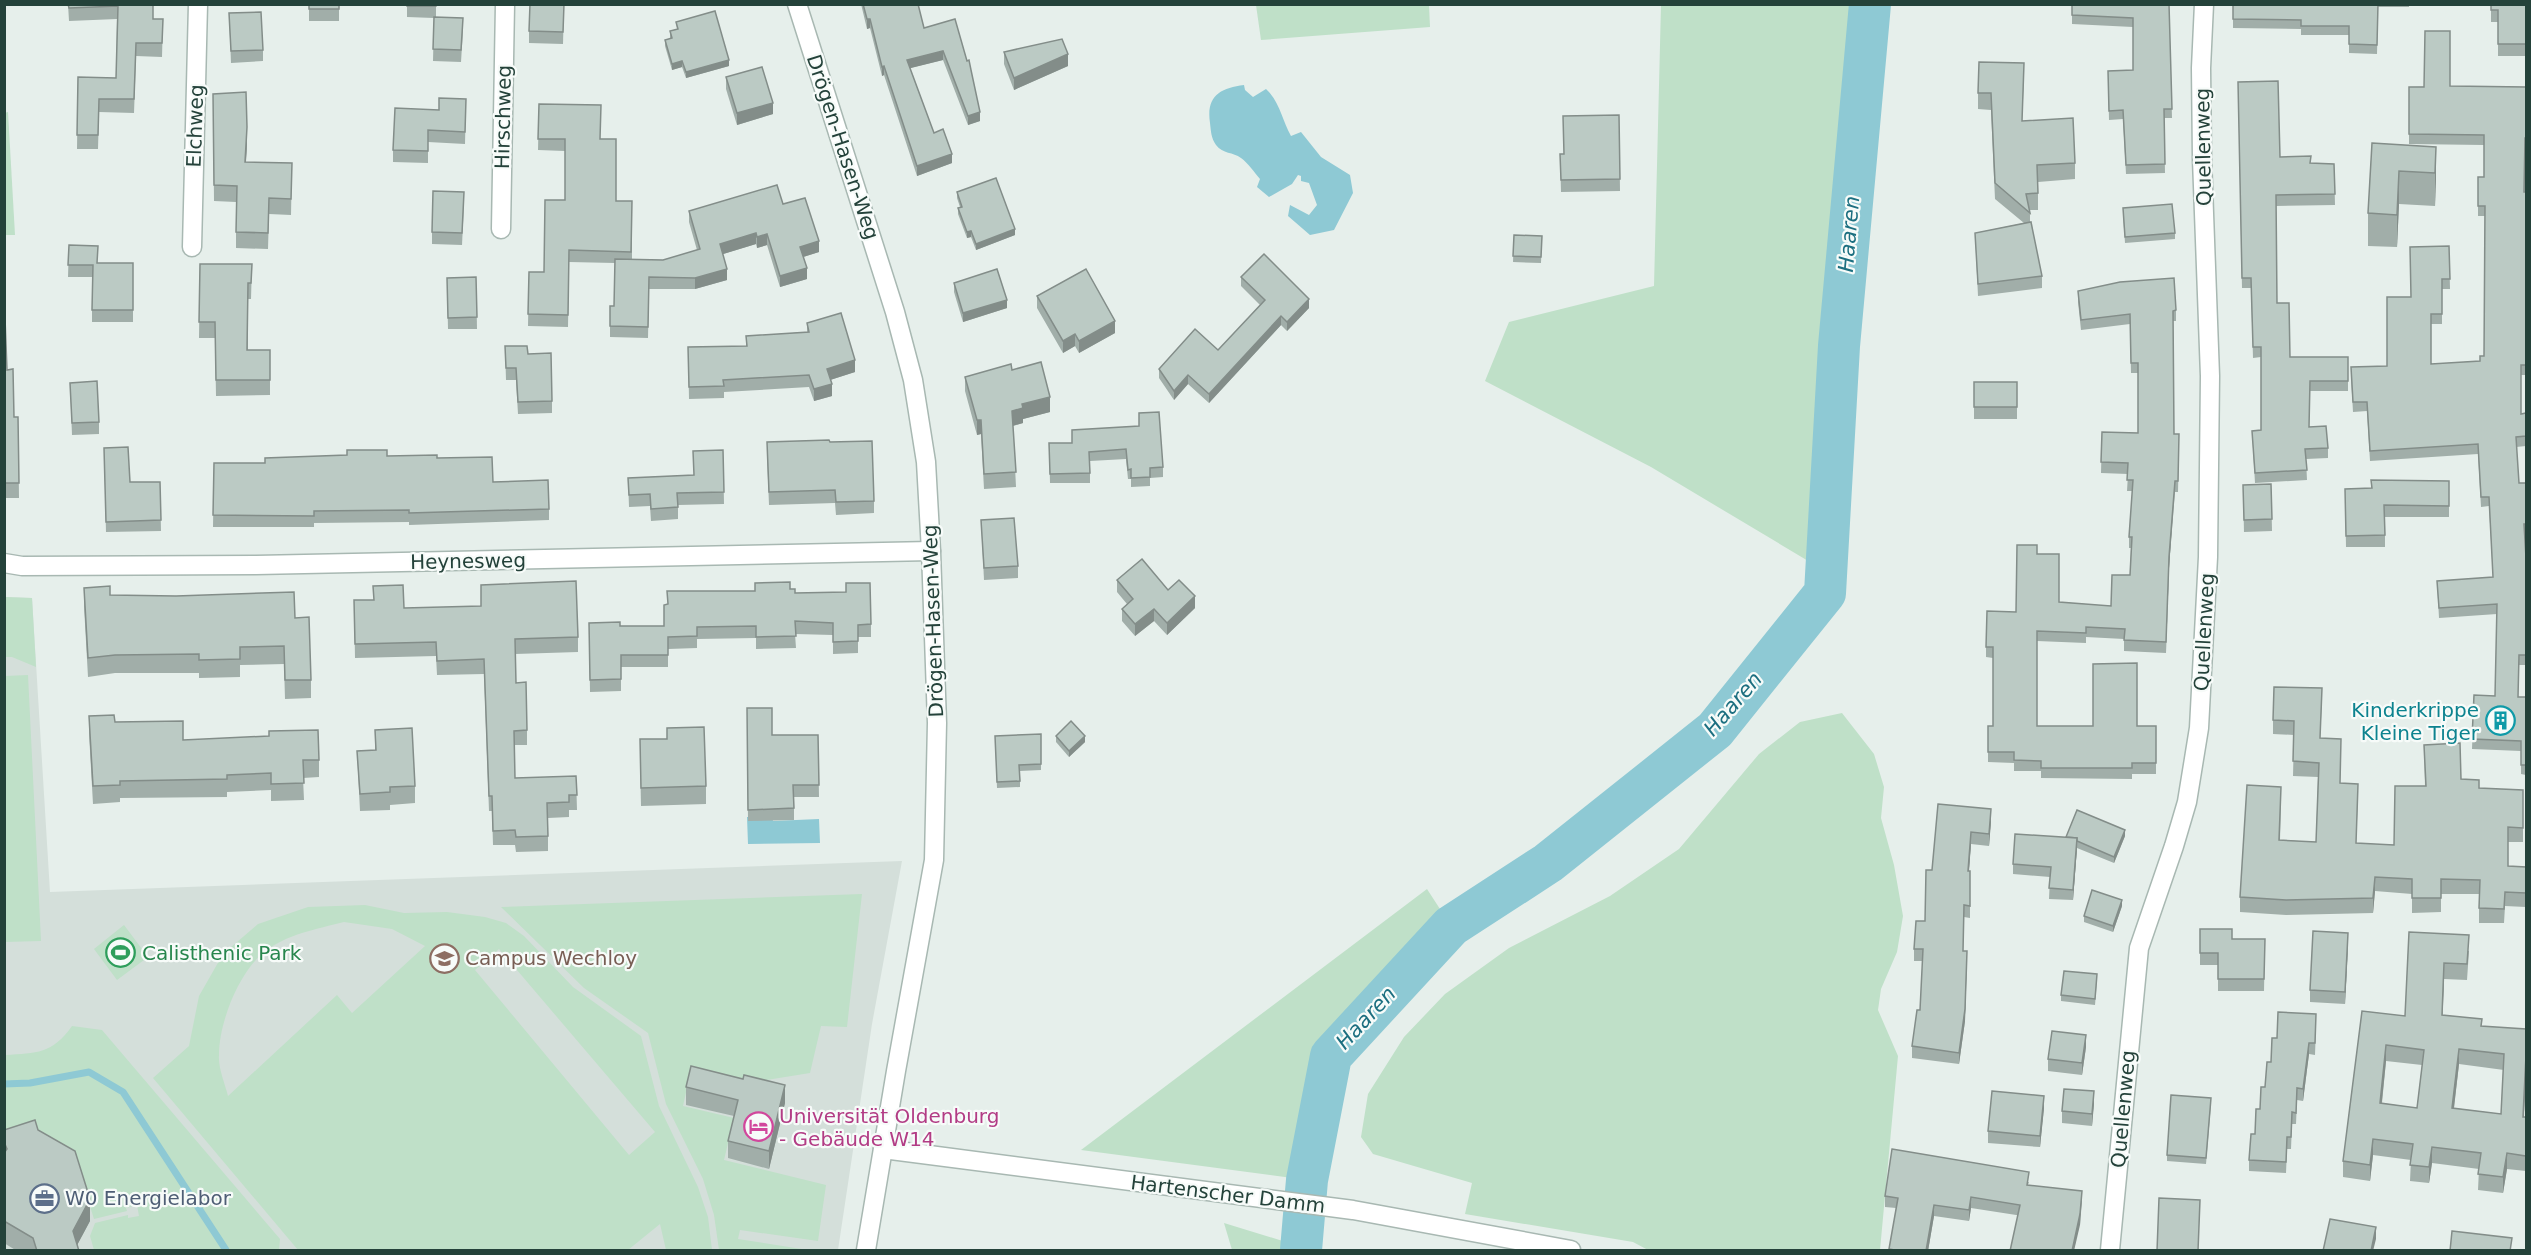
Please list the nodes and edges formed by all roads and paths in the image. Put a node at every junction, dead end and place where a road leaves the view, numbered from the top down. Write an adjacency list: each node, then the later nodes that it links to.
1 (198, 4): 6 (street, Elchweg)
2 (505, 4): 5 (street, Hirschweg)
3 (797, 4): 7 (street, Drögen-Hasen-Weg)
4 (2204, 4): 12 (street, Quellenweg)
5 (501, 229)
6 (192, 247)
7 (931, 551): 8 (street, Heynesweg); 9 (street, Drögen-Hasen-Weg)
8 (4, 563)
9 (883, 1149): 10 (street, Drögen-Hasen-Weg); 11 (street, Hartenscher Damm)
10 (866, 1251)
11 (1571, 1251)
12 (2110, 1251)

